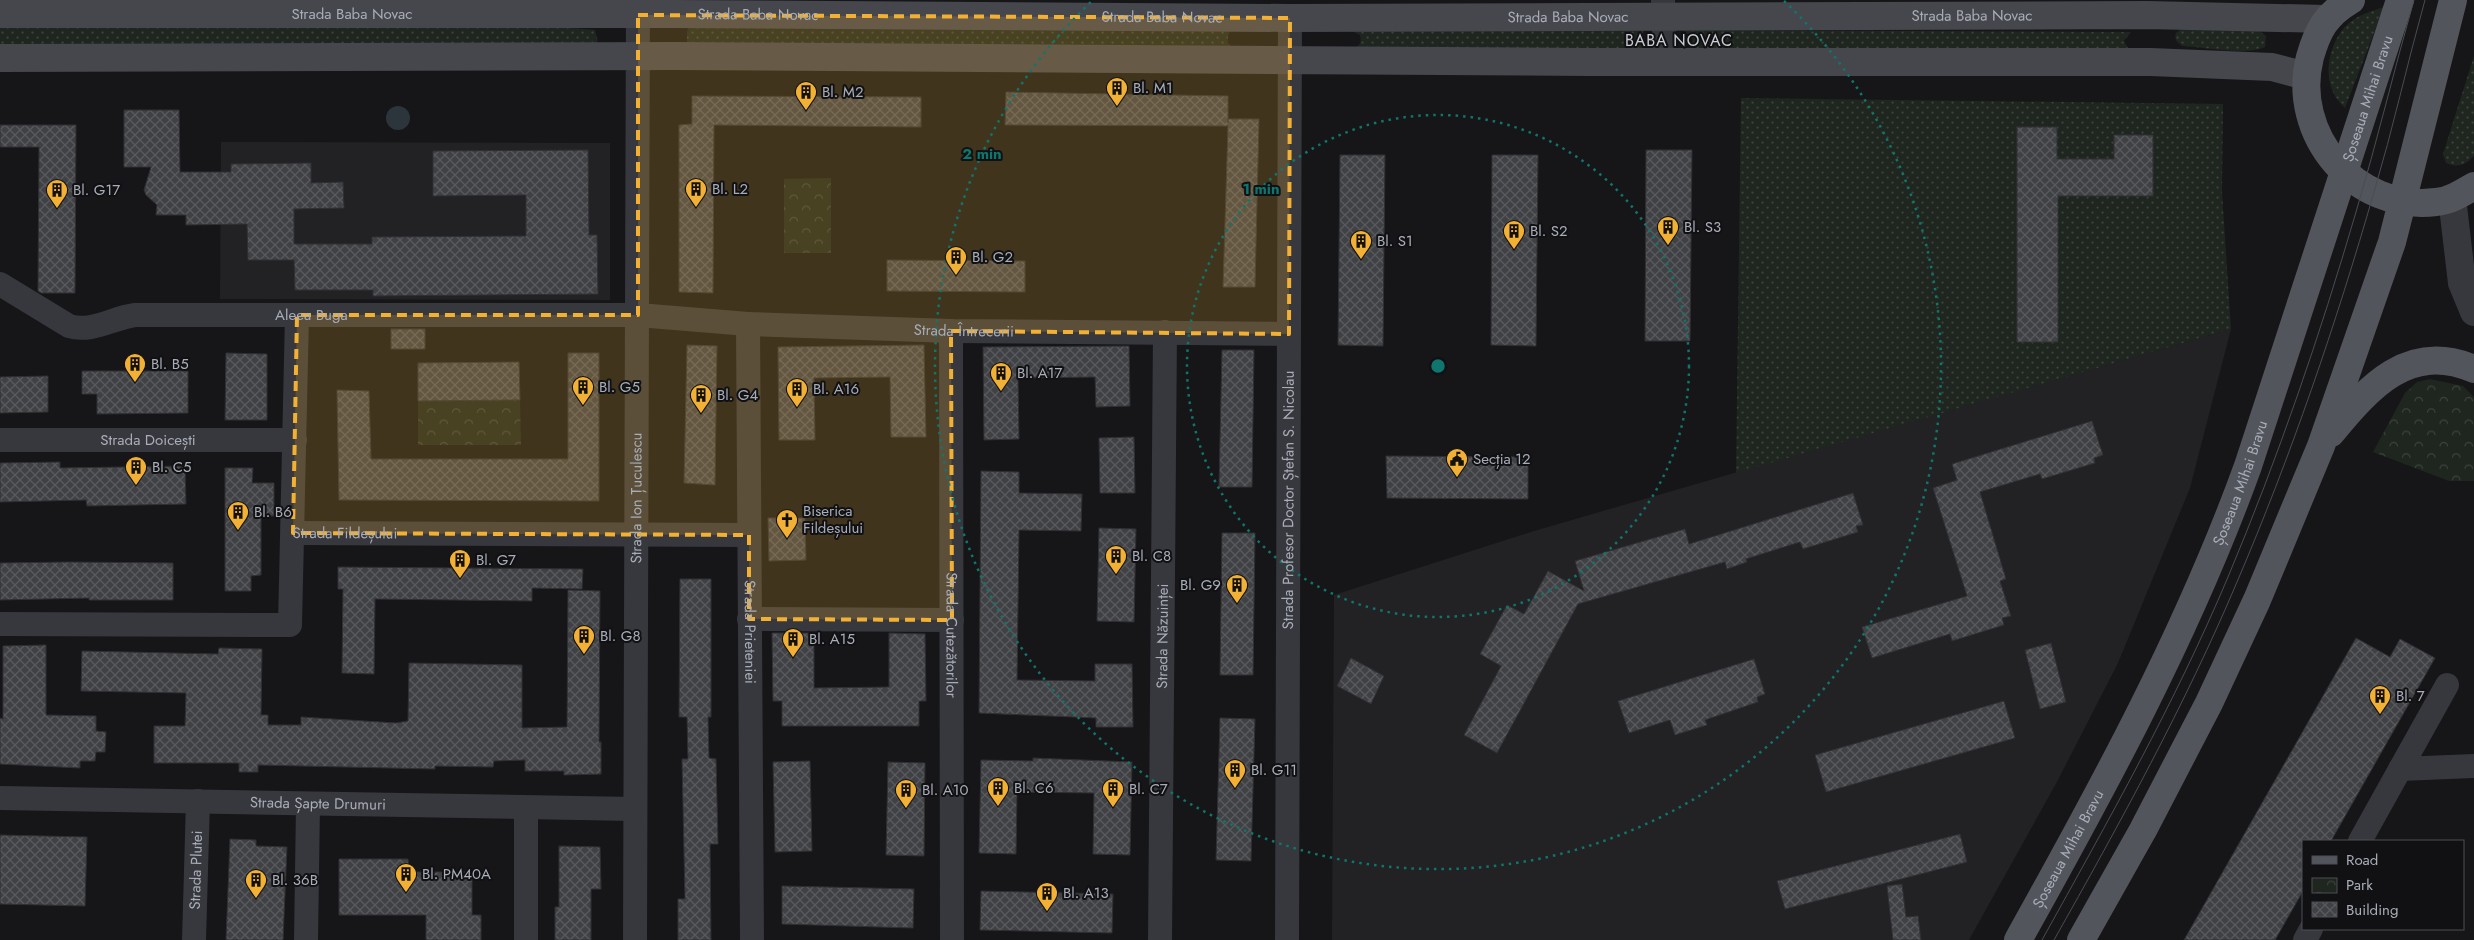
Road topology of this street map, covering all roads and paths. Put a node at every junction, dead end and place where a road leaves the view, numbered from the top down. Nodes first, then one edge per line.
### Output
1 (2400, 0) edge
2 (2453, 0) edge
3 (2338, 6) edge
4 (638, 7) edge
5 (1664, 9) edge
6 (0, 14) edge
7 (1290, 18) junction
8 (638, 56) junction
9 (0, 58) edge
10 (1290, 59) junction
11 (1665, 61) junction
12 (2306, 76) junction
13 (2342, 172) junction
14 (2463, 192) edge
15 (2403, 202) junction
16 (0, 284) edge
17 (2474, 312) edge
18 (297, 315) junction
19 (638, 315) junction
20 (748, 324) junction
21 (951, 330) junction
22 (1165, 332) junction
23 (1289, 334) junction
24 (2474, 368) edge
25 (0, 440) edge
26 (295, 440) junction
27 (2321, 446) junction
28 (293, 533) junction
29 (749, 535) junction
30 (636, 536) junction
31 (749, 620) junction
32 (952, 620) junction
33 (0, 624) edge
34 (2447, 685) dead end
35 (2474, 766) edge
36 (2400, 769) junction
37 (0, 798) edge
38 (198, 801) junction
39 (308, 804) junction
40 (526, 808) junction
41 (636, 809) junction
42 (2361, 840) edge
43 (194, 940) edge
44 (306, 940) edge
45 (526, 940) edge
46 (635, 940) edge
47 (752, 940) edge
48 (952, 940) edge
49 (1160, 940) edge
50 (1287, 940) edge
51 (2018, 940) edge
52 (2080, 940) edge

1 - 13 main road, Șoseaua Mihai Bravu
2 - 15 main road
3 - 5 main road, Strada Baba Novac
3 - 12 main road
4 - 6 main road, Strada Baba Novac
4 - 7 main road, Strada Baba Novac
4 - 8 street, Strada Ion Țuculescu
5 - 7 main road, Strada Baba Novac
5 - 11 street
7 - 10 street, Strada Profesor Doctor Ștefan S. Nicolau
8 - 9 main road
8 - 10 main road
8 - 19 street, Strada Ion Țuculescu
10 - 11 main road
10 - 23 street, Strada Profesor Doctor Ștefan S. Nicolau
11 - 12 main road
12 - 13 main road
13 - 15 main road
13 - 51 main road, Șoseaua Mihai Bravu
14 - 15 main road
14 - 17 street
15 - 27 main road
16 - 18 street, Aleea Buga
18 - 19 street, Aleea Buga
18 - 26 street
19 - 20 street, Strada Întrecerii
19 - 30 street, Strada Ion Țuculescu
20 - 21 street, Strada Întrecerii
20 - 29 street, Strada Prieteniei
21 - 22 street, Strada Întrecerii
21 - 32 street, Strada Cutezătorilor
22 - 23 street, Strada Întrecerii
22 - 49 street, Strada Năzuinței
23 - 50 street, Strada Profesor Doctor Ștefan S. Nicolau
24 - 27 main road
25 - 26 street, Strada Doicești
26 - 28 street
27 - 52 main road
28 - 30 street, Strada Fildeșului
28 - 33 street, Strada Fildeșului
29 - 30 street, Strada Fildeșului
29 - 31 street, Strada Prieteniei
30 - 41 street, Strada Ion Țuculescu
31 - 32 street
31 - 47 street, Strada Prieteniei
32 - 48 street, Strada Cutezătorilor
34 - 36 street
35 - 36 street
36 - 42 street
37 - 38 street, Strada Șapte Drumuri
38 - 39 street, Strada Șapte Drumuri
38 - 43 street, Strada Plutei
39 - 40 street, Strada Șapte Drumuri
39 - 44 street
40 - 41 street, Strada Șapte Drumuri
40 - 45 street
41 - 46 street, Strada Ion Țuculescu

